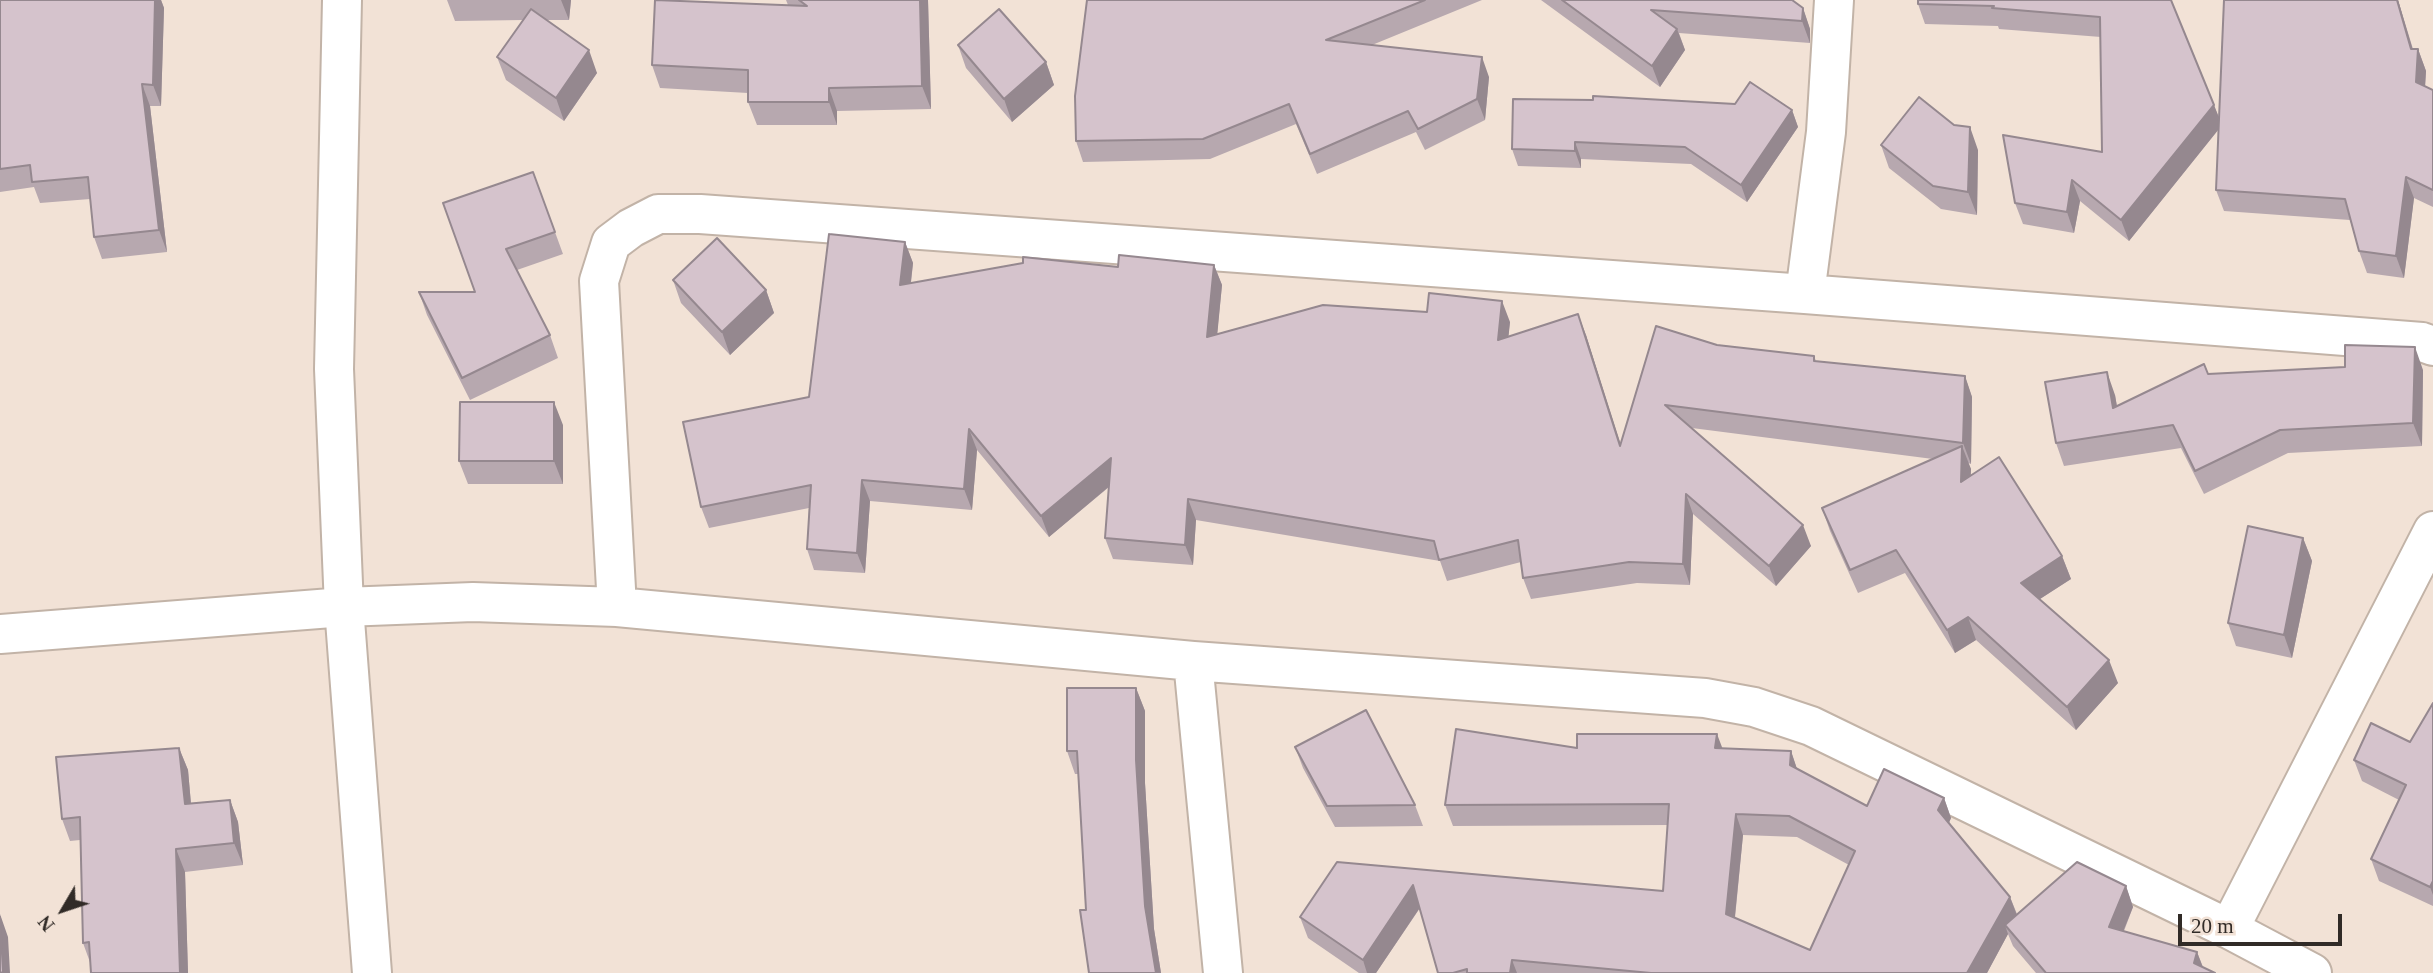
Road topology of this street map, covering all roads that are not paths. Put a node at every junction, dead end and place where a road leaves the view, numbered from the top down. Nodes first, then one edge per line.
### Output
1 (342, 0) edge
2 (1834, 0) edge
3 (1805, 294) junction
4 (2433, 346) edge
5 (2433, 531) edge
6 (344, 607) junction
7 (617, 607) junction
8 (0, 634) edge
9 (1193, 661) junction
10 (2229, 929) junction
11 (372, 973) edge
12 (1223, 973) edge
13 (2312, 973) edge

1 - 6 street
2 - 3 street
3 - 4 street
3 - 7 street
5 - 10 street
6 - 7 street
6 - 8 street
6 - 11 street
7 - 9 street
9 - 10 street
9 - 12 street
10 - 13 street

